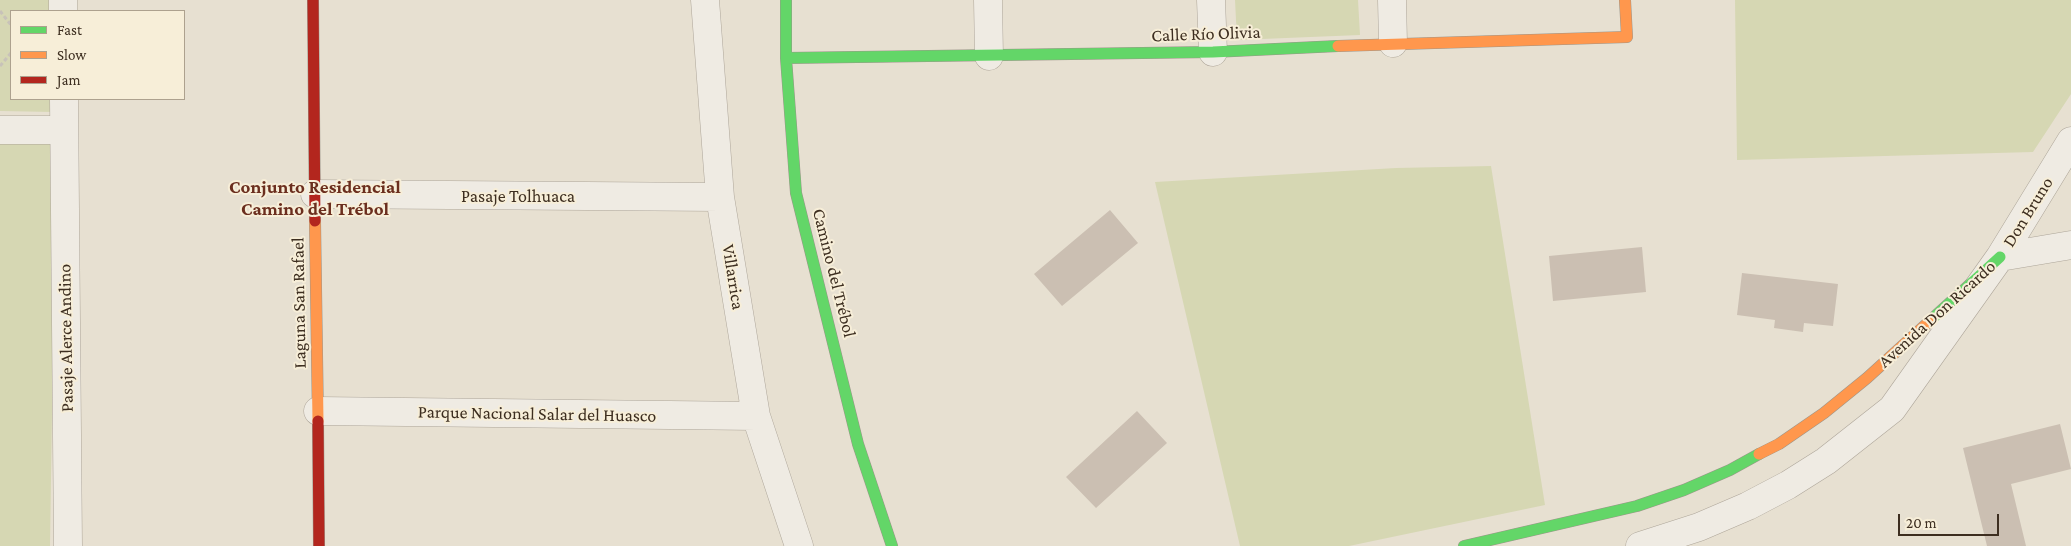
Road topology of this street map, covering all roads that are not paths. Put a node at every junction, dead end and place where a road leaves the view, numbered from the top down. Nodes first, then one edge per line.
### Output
1 (313, 0) edge
2 (705, 0) edge
3 (786, 0) edge
4 (988, 0) edge
5 (1211, 0) edge
6 (1392, 0) edge
7 (1624, 0) edge
8 (1393, 43) junction
9 (1213, 52) junction
10 (989, 56) junction
11 (786, 58) junction
12 (64, 100) edge
13 (0, 130) edge
14 (64, 130) junction
15 (2071, 141) edge
16 (315, 194) junction
17 (720, 197) junction
18 (2071, 245) edge
19 (2000, 257) junction
20 (318, 411) junction
21 (756, 416) junction
22 (1530, 539) edge
23 (68, 546) edge
24 (319, 546) edge
25 (799, 546) edge
26 (892, 546) edge
27 (1464, 546) edge
28 (1640, 546) edge

1 - 16 street, Laguna San Rafael
2 - 17 street, Villarrica
3 - 11 street, Camino del Trébol
4 - 10 street
5 - 9 street
6 - 8 street
7 - 8 street, Calle Río Olivia
8 - 9 street, Calle Río Olivia
9 - 10 street, Calle Río Olivia
10 - 11 street, Calle Río Olivia
11 - 26 street, Camino del Trébol
12 - 14 street, Pasaje Alerce Andino
13 - 14 street
14 - 23 street, Pasaje Alerce Andino
15 - 19 street, Don Bruno
16 - 17 street, Pasaje Tolhuaca
16 - 20 street, Laguna San Rafael
17 - 21 street, Villarrica
18 - 19 street
19 - 22 street, Avenida Don Ricardo
19 - 28 street, Avenida Don Ricardo
20 - 21 street, Parque Nacional Salar del Huasco
20 - 24 street, Laguna San Rafael
21 - 25 street, Villarrica
22 - 27 street, Avenida Don Ricardo

